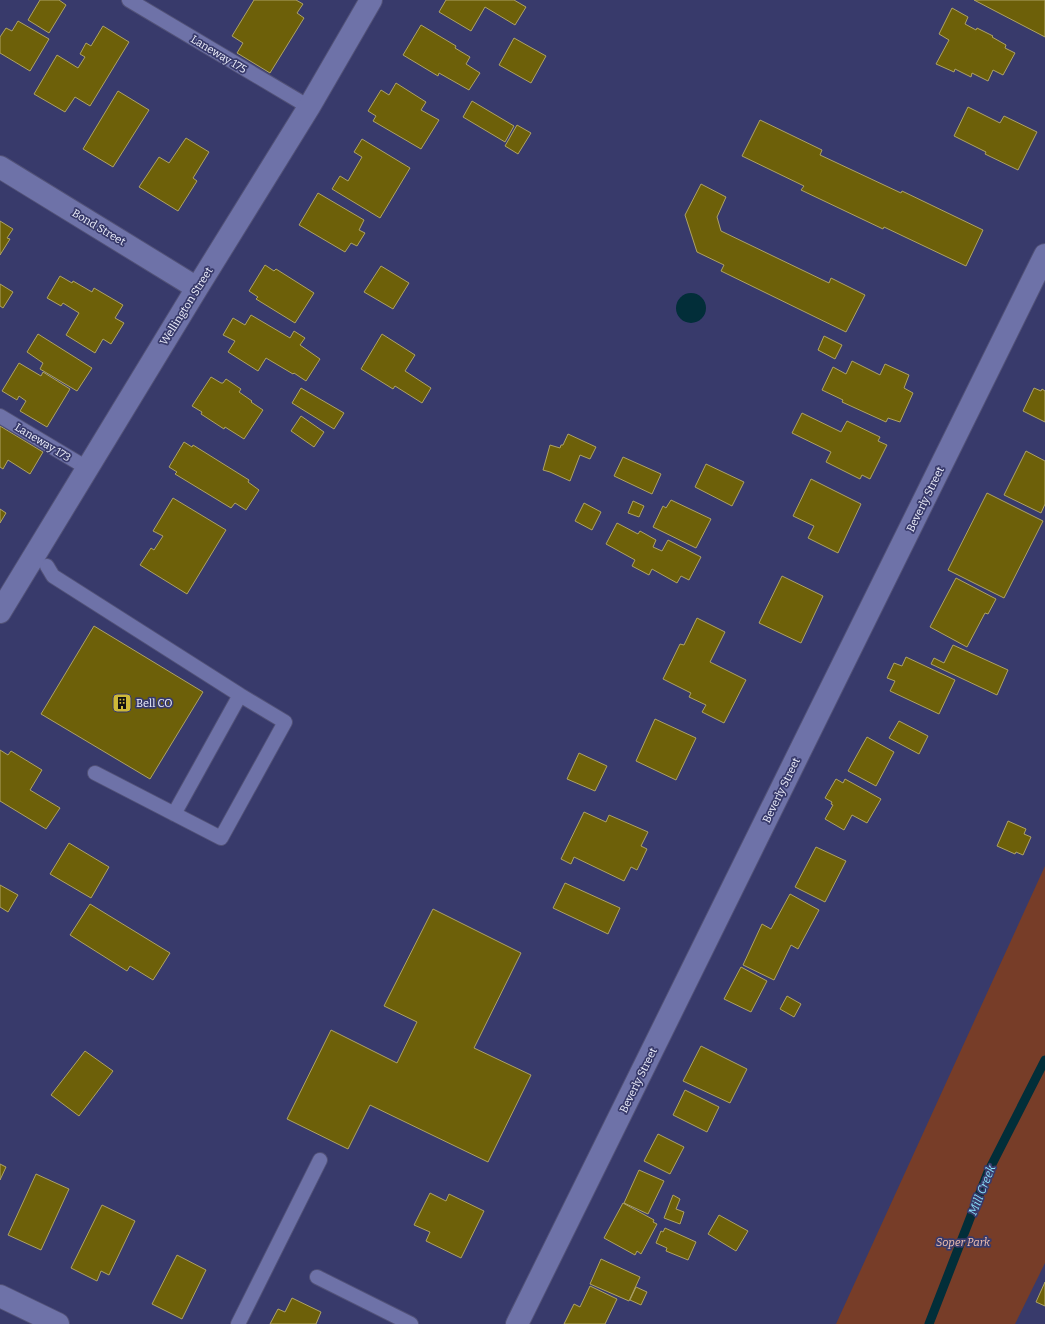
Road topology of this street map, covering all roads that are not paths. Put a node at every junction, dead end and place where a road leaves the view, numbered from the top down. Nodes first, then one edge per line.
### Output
1 (130, 0) edge
2 (372, 0) edge
3 (310, 107) junction
4 (0, 167) edge
5 (1045, 255) edge
6 (197, 288) junction
7 (0, 416) edge
8 (87, 468) junction
9 (47, 566) dead end
10 (0, 612) edge
11 (240, 695) junction
12 (95, 773) dead end
13 (174, 814) junction
14 (320, 1160) dead end
15 (317, 1278) dead end
16 (0, 1296) edge
17 (58, 1324) edge
18 (238, 1324) edge
19 (411, 1324) edge
20 (517, 1324) edge

1 - 3 lane, Laneway 175
2 - 3 street, Wellington Street
3 - 6 street, Wellington Street
4 - 6 street, Bond Street
5 - 20 street, Beverly Street
6 - 8 street, Wellington Street
7 - 8 lane, Laneway 173
8 - 10 street, Wellington Street
9 - 11 lane
11 - 13 lane
11 - 13 lane
12 - 13 lane
14 - 18 lane
15 - 19 lane
16 - 17 street

